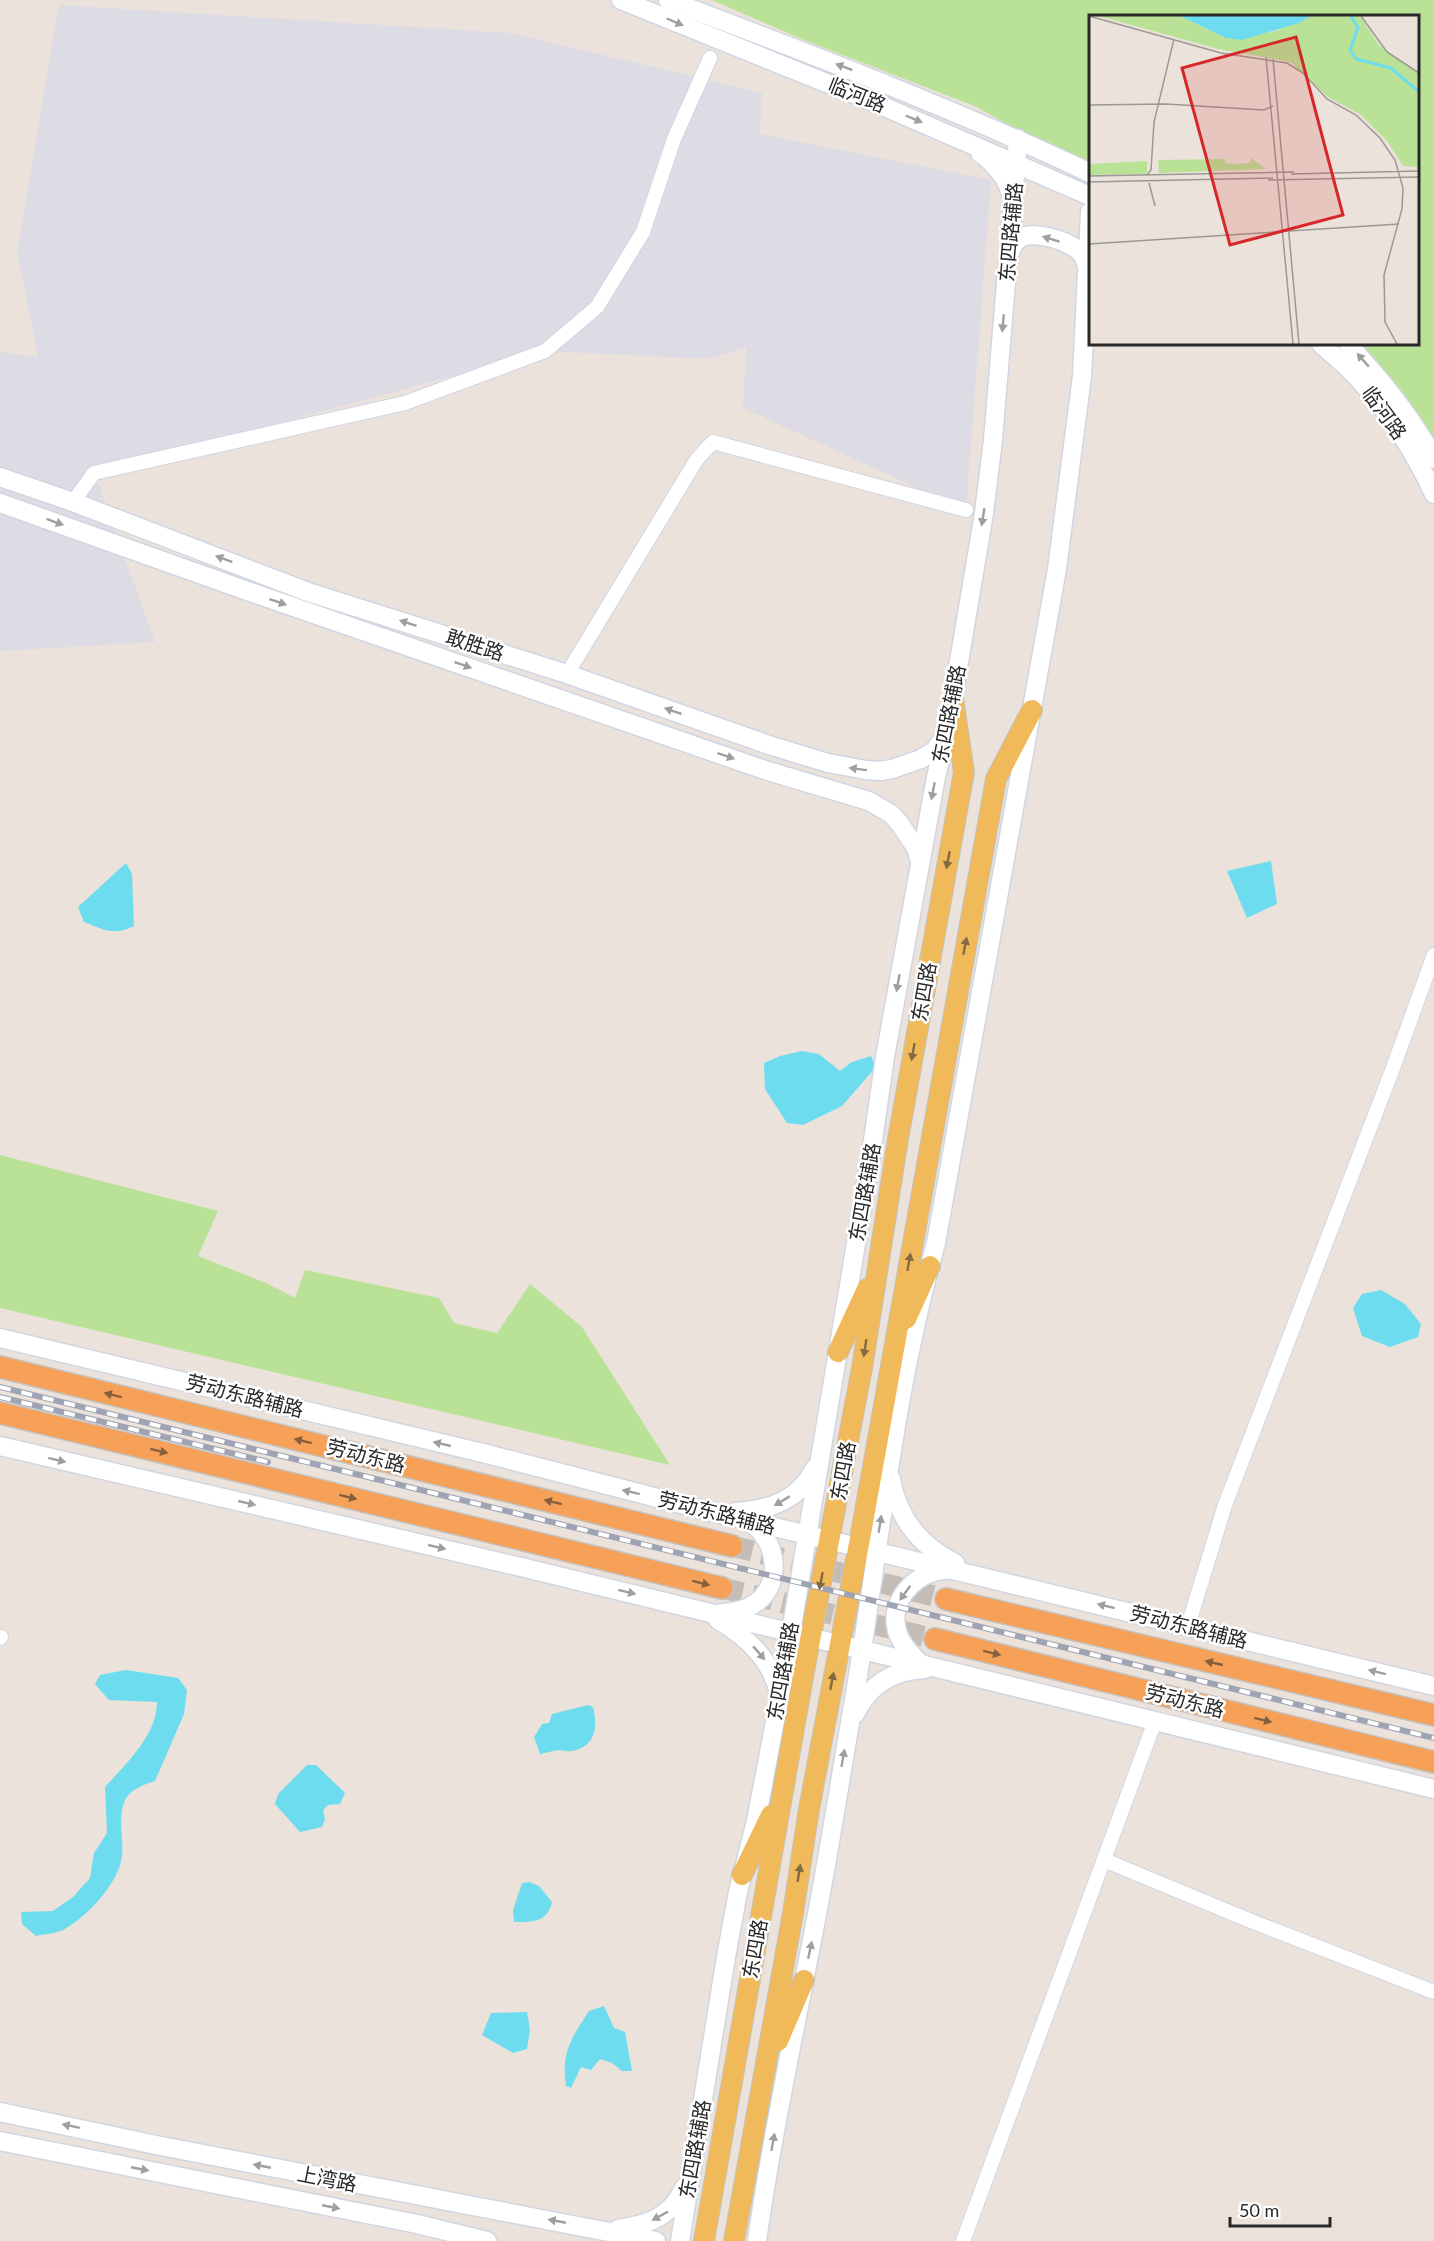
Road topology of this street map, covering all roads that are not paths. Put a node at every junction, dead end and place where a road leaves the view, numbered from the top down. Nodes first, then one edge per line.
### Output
1 (621, 0) edge
2 (668, 0) edge
3 (710, 58) dead end
4 (956, 137) junction
5 (1018, 139) junction
6 (1017, 163) junction
7 (1089, 173) edge
8 (1089, 196) edge
9 (1013, 204) junction
10 (1089, 242) edge
11 (1009, 256) junction
12 (1088, 271) junction
13 (1089, 305) edge
14 (1085, 322) junction
15 (1322, 345) edge
16 (1349, 345) edge
17 (1434, 459) edge
18 (0, 477) edge
19 (1434, 494) edge
20 (73, 502) junction
21 (0, 503) edge
22 (966, 510) dead end
23 (567, 674) junction
24 (953, 699) junction
25 (1032, 710) junction
26 (946, 734) junction
27 (920, 862) junction
28 (1434, 955) edge
29 (930, 1266) junction
30 (877, 1268) junction
31 (0, 1338) edge
32 (894, 1346) junction
33 (838, 1352) junction
34 (0, 1367) edge
35 (884, 1406) junction
36 (0, 1413) edge
37 (0, 1446) edge
38 (819, 1458) junction
39 (889, 1469) junction
40 (842, 1474) junction
41 (871, 1480) junction
42 (712, 1512) junction
43 (743, 1519) junction
44 (806, 1534) junction
45 (830, 1540) junction
46 (732, 1546) tunnel mouth
47 (867, 1549) junction
48 (955, 1570) junction
49 (987, 1577) junction
50 (722, 1588) tunnel mouth
51 (946, 1599) tunnel mouth
52 (694, 1609) junction
53 (714, 1614) junction
54 (1188, 1626) junction
55 (790, 1632) junction
56 (810, 1637) junction
57 (935, 1639) tunnel mouth
58 (839, 1644) junction
59 (861, 1650) junction
60 (921, 1664) junction
61 (944, 1670) junction
62 (1434, 1686) edge
63 (780, 1695) junction
64 (1434, 1715) edge
65 (1155, 1721) junction
66 (848, 1733) junction
67 (789, 1755) junction
68 (1434, 1762) edge
69 (1434, 1789) edge
70 (782, 1791) junction
71 (1104, 1860) junction
72 (742, 1875) junction
73 (804, 1980) junction
74 (1434, 1992) edge
75 (764, 2077) junction
76 (0, 2112) edge
77 (0, 2141) edge
78 (752, 2143) junction
79 (692, 2169) junction
80 (762, 2207) junction
81 (600, 2230) junction
82 (487, 2241) edge
83 (656, 2241) edge
84 (680, 2241) edge
85 (704, 2241) edge
86 (734, 2241) edge
87 (757, 2241) edge
88 (773, 2241) edge
89 (963, 2241) edge

1 -> 4 main road, 临河路
5 -> 2 main road, 临河路
3 - 20 street
4 - 6 main road, 临河路
4 - 9 main road
5 - 6 main road, 东四路辅路
5 - 7 main road, 临河路
6 - 8 main road, 临河路
6 - 9 main road, 东四路辅路
9 - 11 main road, 东四路辅路
10 - 12 main road
12 -> 11 main road
11 -> 24 main road, 东四路辅路
12 - 14 main road
13 - 14 main road
14 - 25 main road
15 - 19 main road, 临河路
17 -> 16 main road, 临河路
18 - 20 main road, 敢胜路
23 -> 20 main road, 敢胜路
21 -> 27 main road, 敢胜路
22 - 23 street
26 -> 23 main road, 敢胜路
24 - 26 main road, 东四路辅路
24 -> 30 main road, 东四路
25 - 29 main road
32 -> 25 main road, 东四路
26 -> 27 main road, 东四路辅路
27 -> 33 main road, 东四路辅路
28 - 54 street
29 - 32 main road
29 - 39 main road
30 - 33 main road
30 -> 40 main road, 东四路
42 -> 31 main road, 劳动东路辅路
32 - 35 main road, 东四路
33 - 38 main road, 东四路辅路
46 -> 34 highway, 劳动东路
35 - 39 main road
35 - 41 main road, 东四路
36 -> 50 highway
37 -> 52 main road
38 -> 42 main road
38 - 44 main road, 东四路辅路
47 -> 39 main road
39 - 49 main road
40 - 41 main road
40 - 45 main road, 东四路
41 - 47 main road, 东四路
42 - 43 main road, 劳动东路辅路
43 - 44 main road, 劳动东路辅路
43 - 53 main road
44 - 45 main road, 劳动东路辅路
44 - 55 main road, 东四路辅路
45 - 47 main road, 劳动东路辅路
45 -> 56 main road, 东四路
47 - 48 main road, 劳动东路辅路
47 - 58 main road, 东四路
47 - 59 main road
48 - 49 main road, 劳动东路辅路
48 -> 60 main road
54 -> 49 main road, 劳动东路辅路
64 -> 51 highway
52 - 53 main road
52 -> 63 main road
53 - 55 main road
62 -> 54 main road, 劳动东路辅路
55 - 56 main road
55 - 63 main road, 东四路辅路
56 - 58 main road
56 - 67 main road, 东四路
57 -> 68 highway, 劳动东路
58 - 59 main road
75 -> 58 main road, 东四路
59 - 60 main road
59 - 66 main road
60 - 61 main road
61 - 65 main road
61 - 66 main road
63 - 67 main road
63 - 72 main road, 东四路辅路
65 - 69 main road
65 - 71 street
73 -> 66 main road
67 - 70 main road, 东四路
70 - 72 main road
70 - 85 main road, 东四路
71 - 74 street
71 - 89 street
72 - 79 main road, 东四路辅路
73 - 75 main road
80 -> 73 main road
75 - 78 main road, 东四路
81 -> 76 main road, 上湾路
77 -> 82 main road, 上湾路
78 - 80 main road
78 - 86 main road, 东四路
79 -> 81 main road
79 - 84 main road, 东四路辅路
80 - 87 main road
80 - 88 main road
81 - 83 main road, 上湾路

